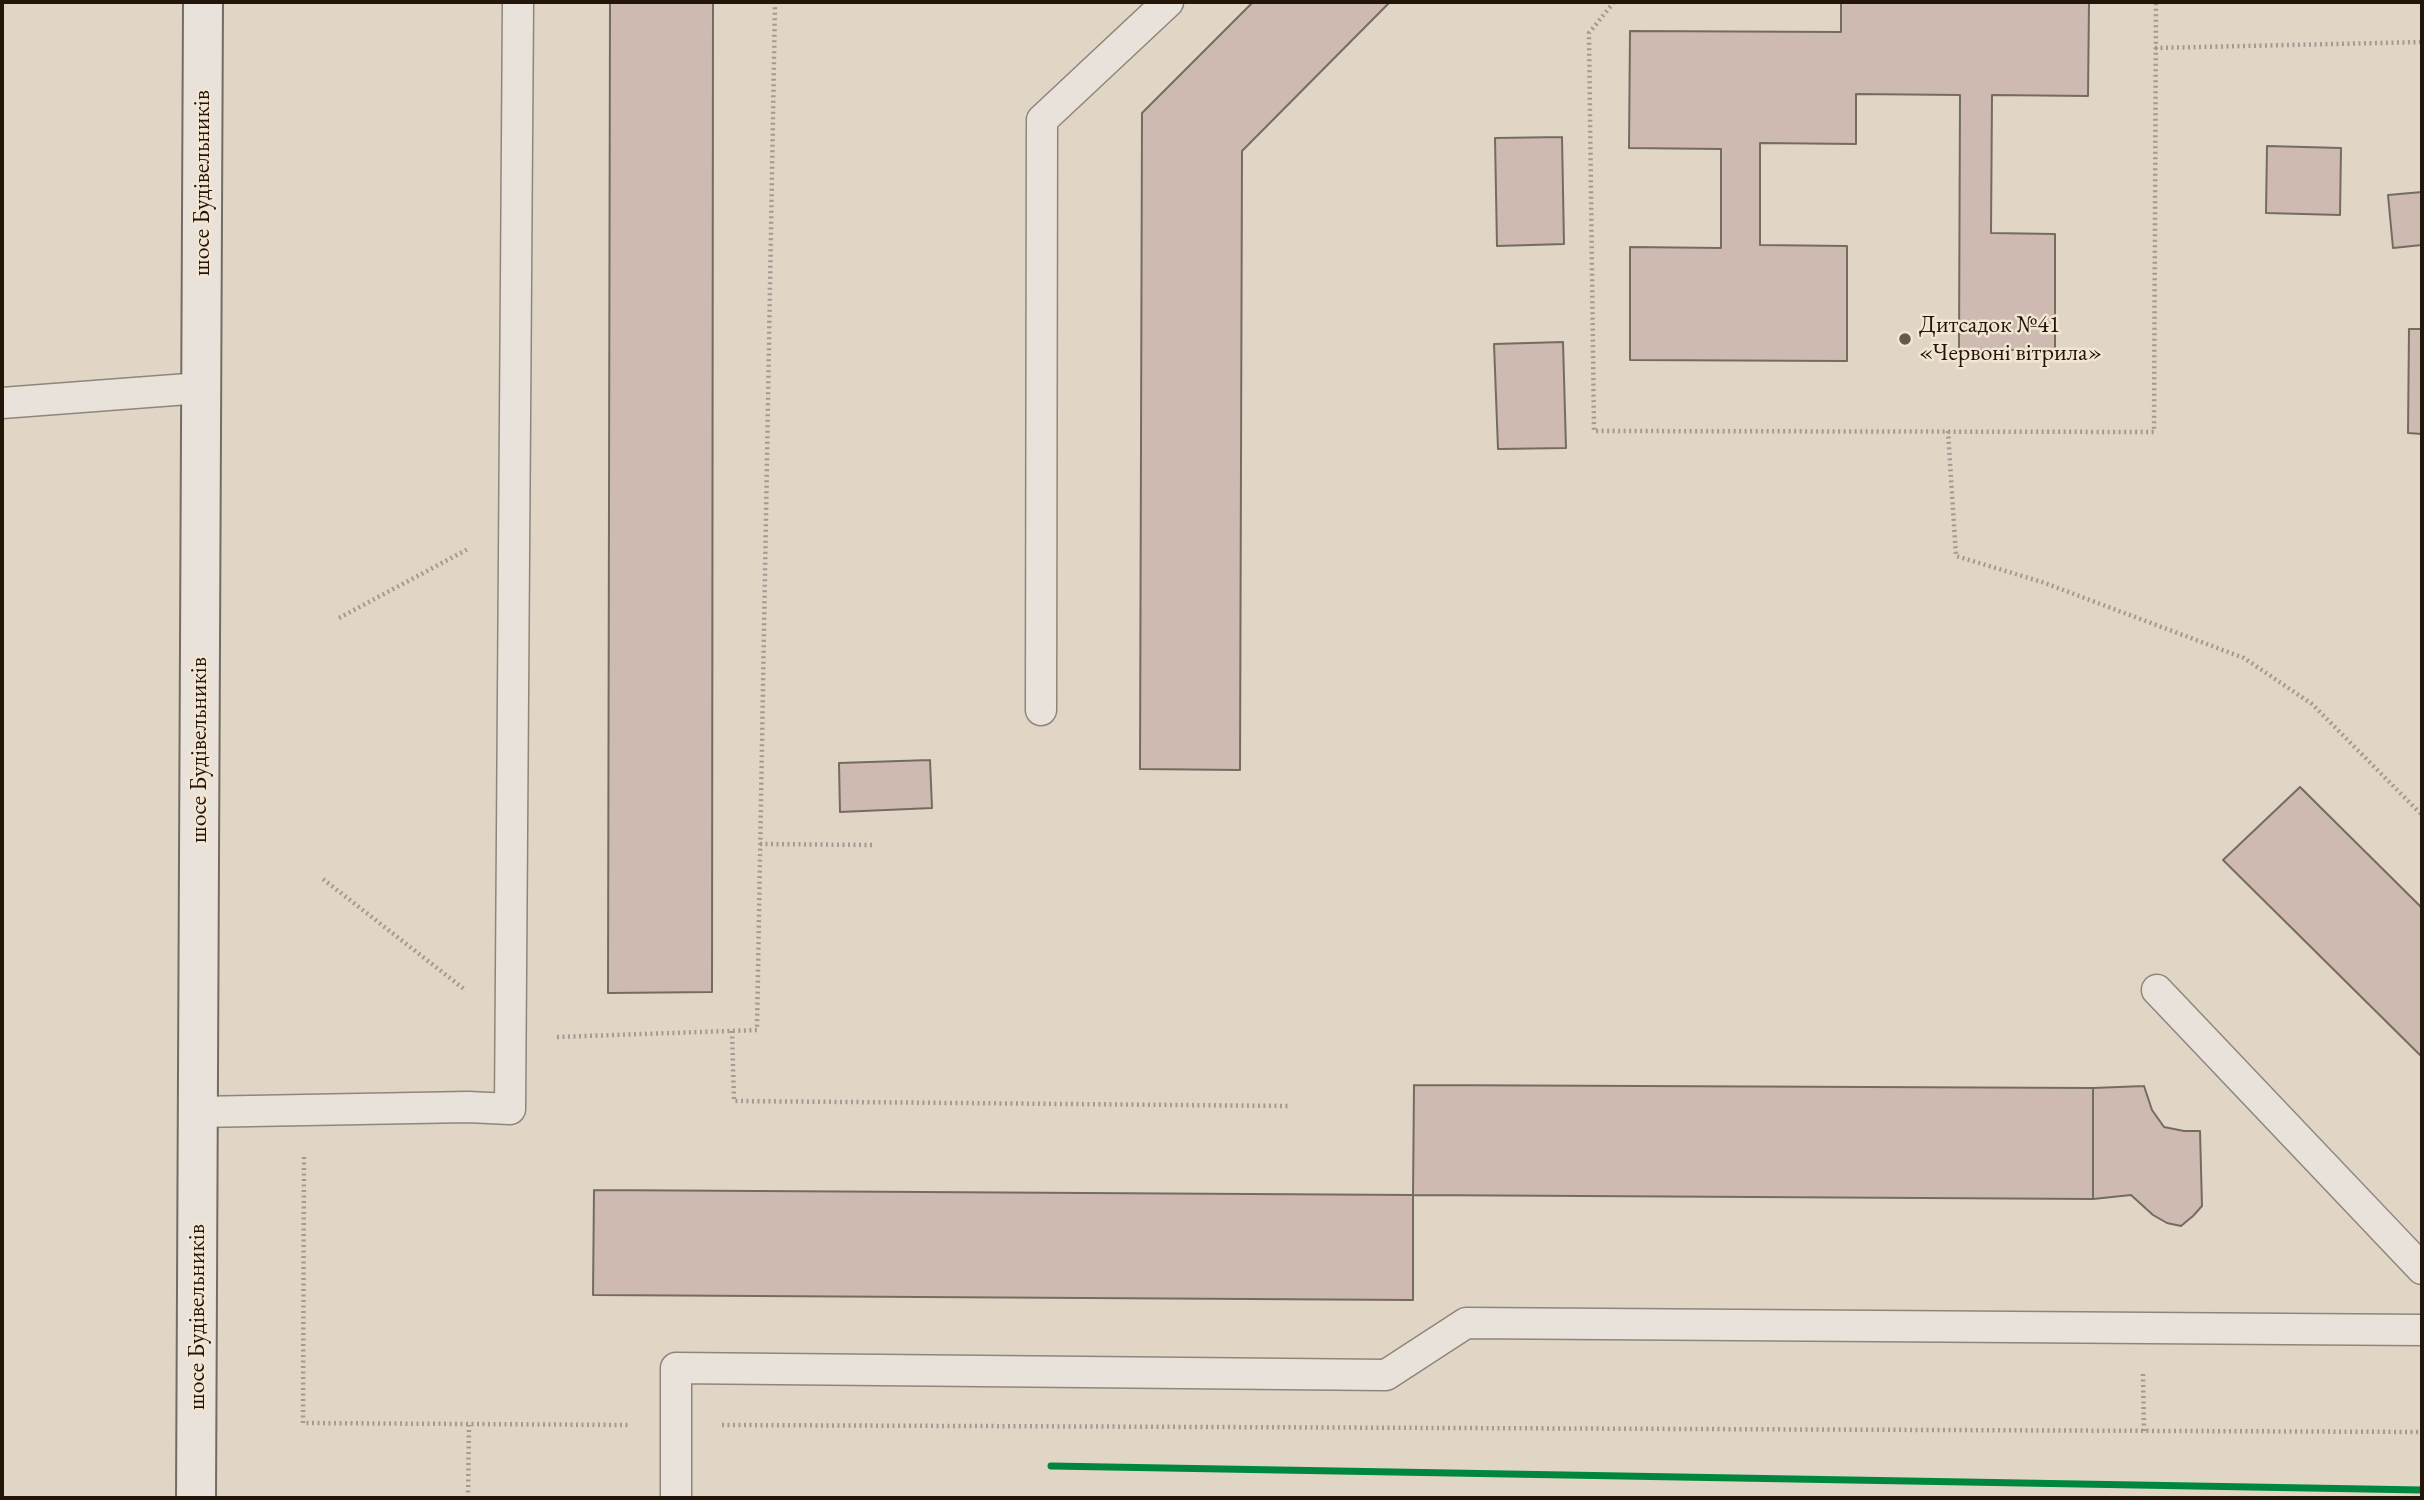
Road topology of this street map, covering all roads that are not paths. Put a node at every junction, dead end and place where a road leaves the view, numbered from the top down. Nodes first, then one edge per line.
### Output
1 (203, 2) edge
2 (518, 2) edge
3 (1168, 2) edge
4 (201, 388) junction
5 (2, 403) edge
6 (1041, 710) dead end
7 (2157, 990) dead end
8 (197, 1112) junction
9 (2422, 1269) edge
10 (2422, 1330) edge
11 (196, 1498) edge
12 (677, 1498) edge

1 - 4 main road, шосе Будівельників
2 - 8 lane
3 - 6 lane
4 - 5 lane
4 - 8 main road, шосе Будівельників
7 - 9 lane
8 - 11 main road, шосе Будівельників
10 - 12 lane

